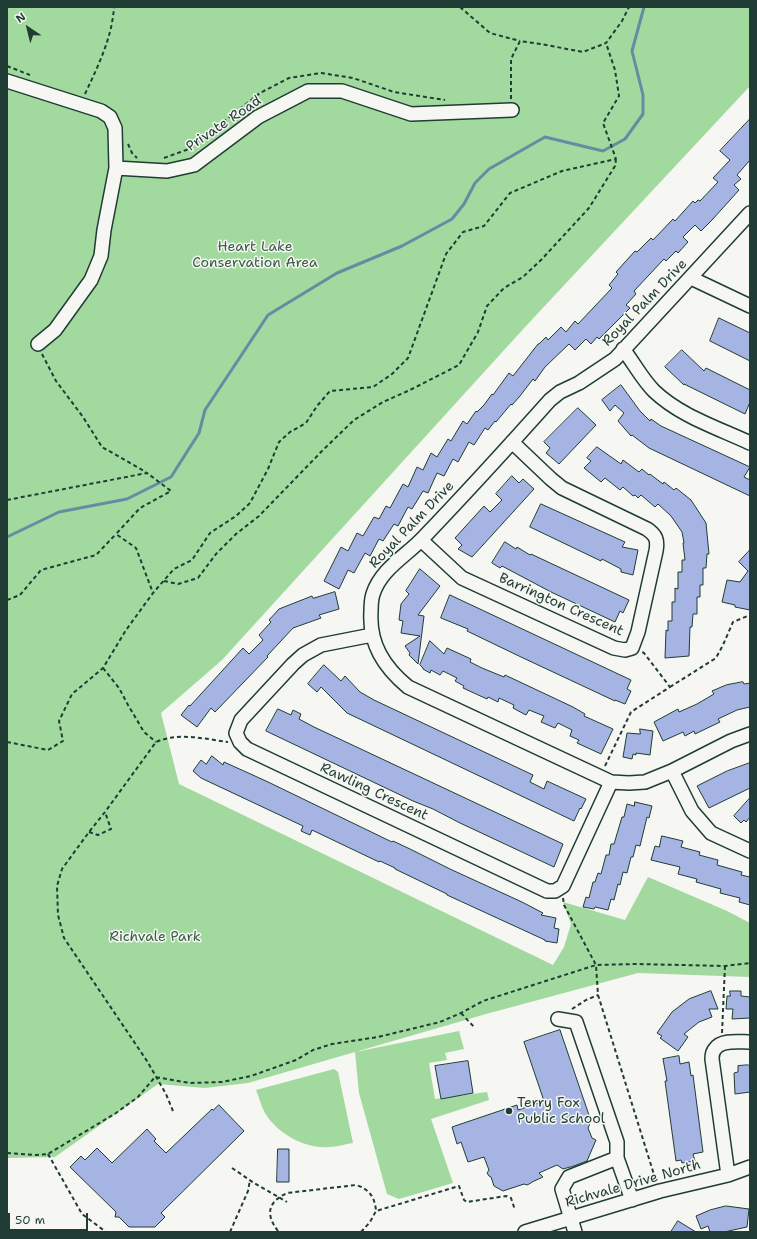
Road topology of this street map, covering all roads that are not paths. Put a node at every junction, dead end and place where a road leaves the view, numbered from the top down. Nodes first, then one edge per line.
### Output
1 (7, 81) edge
2 (512, 110) dead end
3 (116, 168) junction
4 (750, 213) edge
5 (691, 278) junction
6 (750, 306) edge
7 (38, 344) road end
8 (623, 349) junction
9 (512, 442) junction
10 (750, 443) edge
11 (421, 540) junction
12 (372, 635) junction
13 (750, 734) edge
14 (672, 771) junction
15 (610, 782) junction
16 (750, 851) edge
17 (558, 1019) road end
18 (750, 1042) edge
19 (617, 1158) junction
20 (750, 1167) edge
21 (728, 1175) junction
22 (632, 1200) junction
23 (571, 1219) junction
24 (525, 1232) edge
25 (575, 1232) edge

1 - 3 street
2 - 3 street, Private Road
3 - 7 street
4 - 5 street, Royal Palm Drive
5 - 6 street
5 - 8 street, Royal Palm Drive
8 - 9 street, Royal Palm Drive
8 - 10 street
9 - 11 street, Royal Palm Drive
9 - 11 street, Barrington Crescent
11 - 12 street, Royal Palm Drive
12 - 15 street, Royal Palm Drive
12 - 15 street, Rawling Crescent
13 - 14 street, Royal Palm Drive
14 - 15 street, Royal Palm Drive
14 - 16 street
17 - 19 street
18 - 21 street
19 - 22 street
19 - 23 street
20 - 21 street, Richvale Drive North
21 - 22 street, Richvale Drive North
22 - 23 street, Richvale Drive North
23 - 24 street, Richvale Drive North
23 - 25 street

